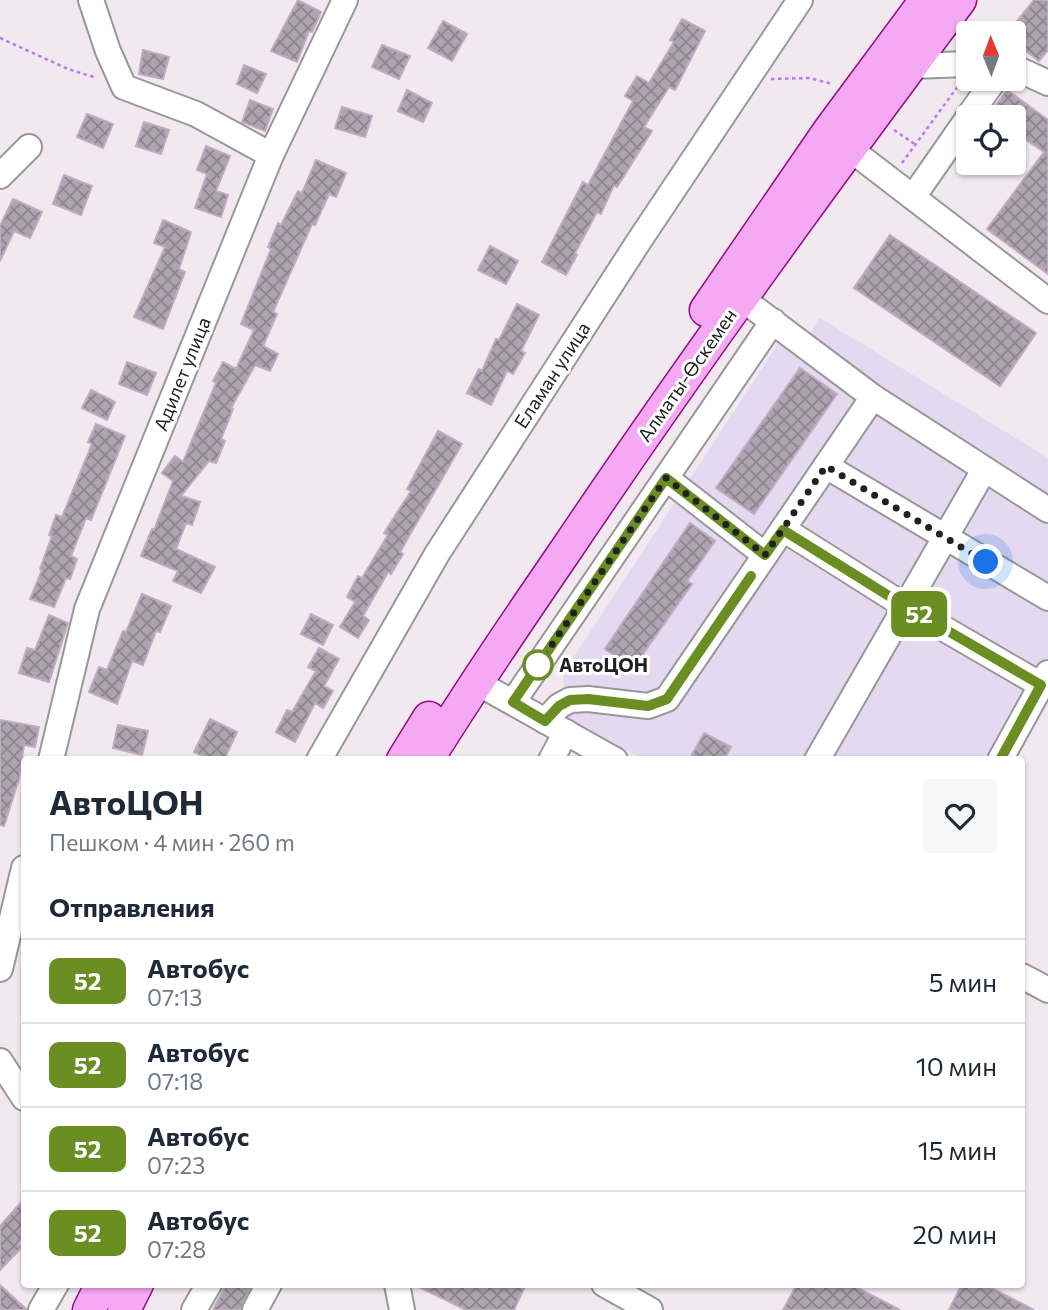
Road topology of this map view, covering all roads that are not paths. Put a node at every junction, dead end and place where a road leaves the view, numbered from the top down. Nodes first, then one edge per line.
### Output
1 (91, 0) edge
2 (345, 0) edge
3 (800, 0) edge
4 (926, 0) edge
5 (960, 0) edge
6 (911, 66) junction
7 (956, 72) edge
8 (1026, 73) edge
9 (1048, 83) edge
10 (864, 107) junction
11 (956, 135) edge
12 (29, 147) dead end
13 (850, 149) junction
14 (271, 155) junction
15 (0, 176) edge
16 (913, 197) junction
17 (741, 298) junction
18 (1048, 302) edge
19 (773, 321) junction
20 (873, 397) junction
21 (826, 466) junction
22 (984, 470) junction
23 (666, 478) junction
24 (1048, 510) edge
25 (783, 530) junction
26 (944, 537) junction
27 (765, 555) junction
28 (1048, 598) edge
29 (905, 606) junction
30 (1045, 679) edge
31 (476, 682) junction
32 (513, 702) junction
33 (555, 727) junction
34 (52, 756) edge
35 (321, 756) edge
36 (405, 756) edge
37 (430, 756) edge
38 (551, 756) edge
39 (608, 756) edge
40 (819, 756) edge
41 (1002, 756) edge
42 (21, 881) edge
43 (0, 969) edge
44 (1025, 978) edge
45 (1048, 990) edge
46 (0, 1060) edge
47 (21, 1093) edge
48 (54, 1288) edge
49 (100, 1288) edge
50 (135, 1288) edge
51 (207, 1288) edge
52 (267, 1288) edge
53 (398, 1288) edge
54 (611, 1288) edge
55 (41, 1310) edge
56 (89, 1310) edge
57 (124, 1310) edge
58 (194, 1310) edge
59 (255, 1310) edge
60 (402, 1310) edge
61 (650, 1310) edge

1 - 14 street
2 - 14 street, Адилет улица
3 - 35 street, Еламан улица
4 - 10 main road, Алматы-Өскемен
5 - 6 main road, Алматы-Өскемен
6 - 7 street
6 - 10 main road, Алматы-Өскемен
8 - 9 street
10 - 13 main road, Алматы-Өскемен
10 - 36 main road, Алматы-Өскемен
11 - 16 street
12 - 15 street
13 - 16 street
13 - 17 main road, Алматы-Өскемен
14 - 34 street, Адилет улица
16 - 18 street
17 - 19 street
17 - 31 main road, Алматы-Өскемен
19 - 20 street
19 - 23 street
20 - 21 street
20 - 22 street
21 - 25 street
21 - 26 street
22 - 24 street
22 - 26 street
23 - 27 street
23 - 32 street
25 - 27 street
25 - 29 street
26 - 28 street
26 - 29 street
27 - 33 street
29 - 30 street
29 - 40 street
30 - 41 street
31 - 32 street
31 - 37 main road, Алматы-Өскемен
32 - 33 street
33 - 38 street
33 - 39 street
42 - 43 street
44 - 45 street
46 - 47 street
48 - 55 street
49 - 56 main road
50 - 57 main road
51 - 58 street
52 - 59 street
53 - 60 street
54 - 61 street

